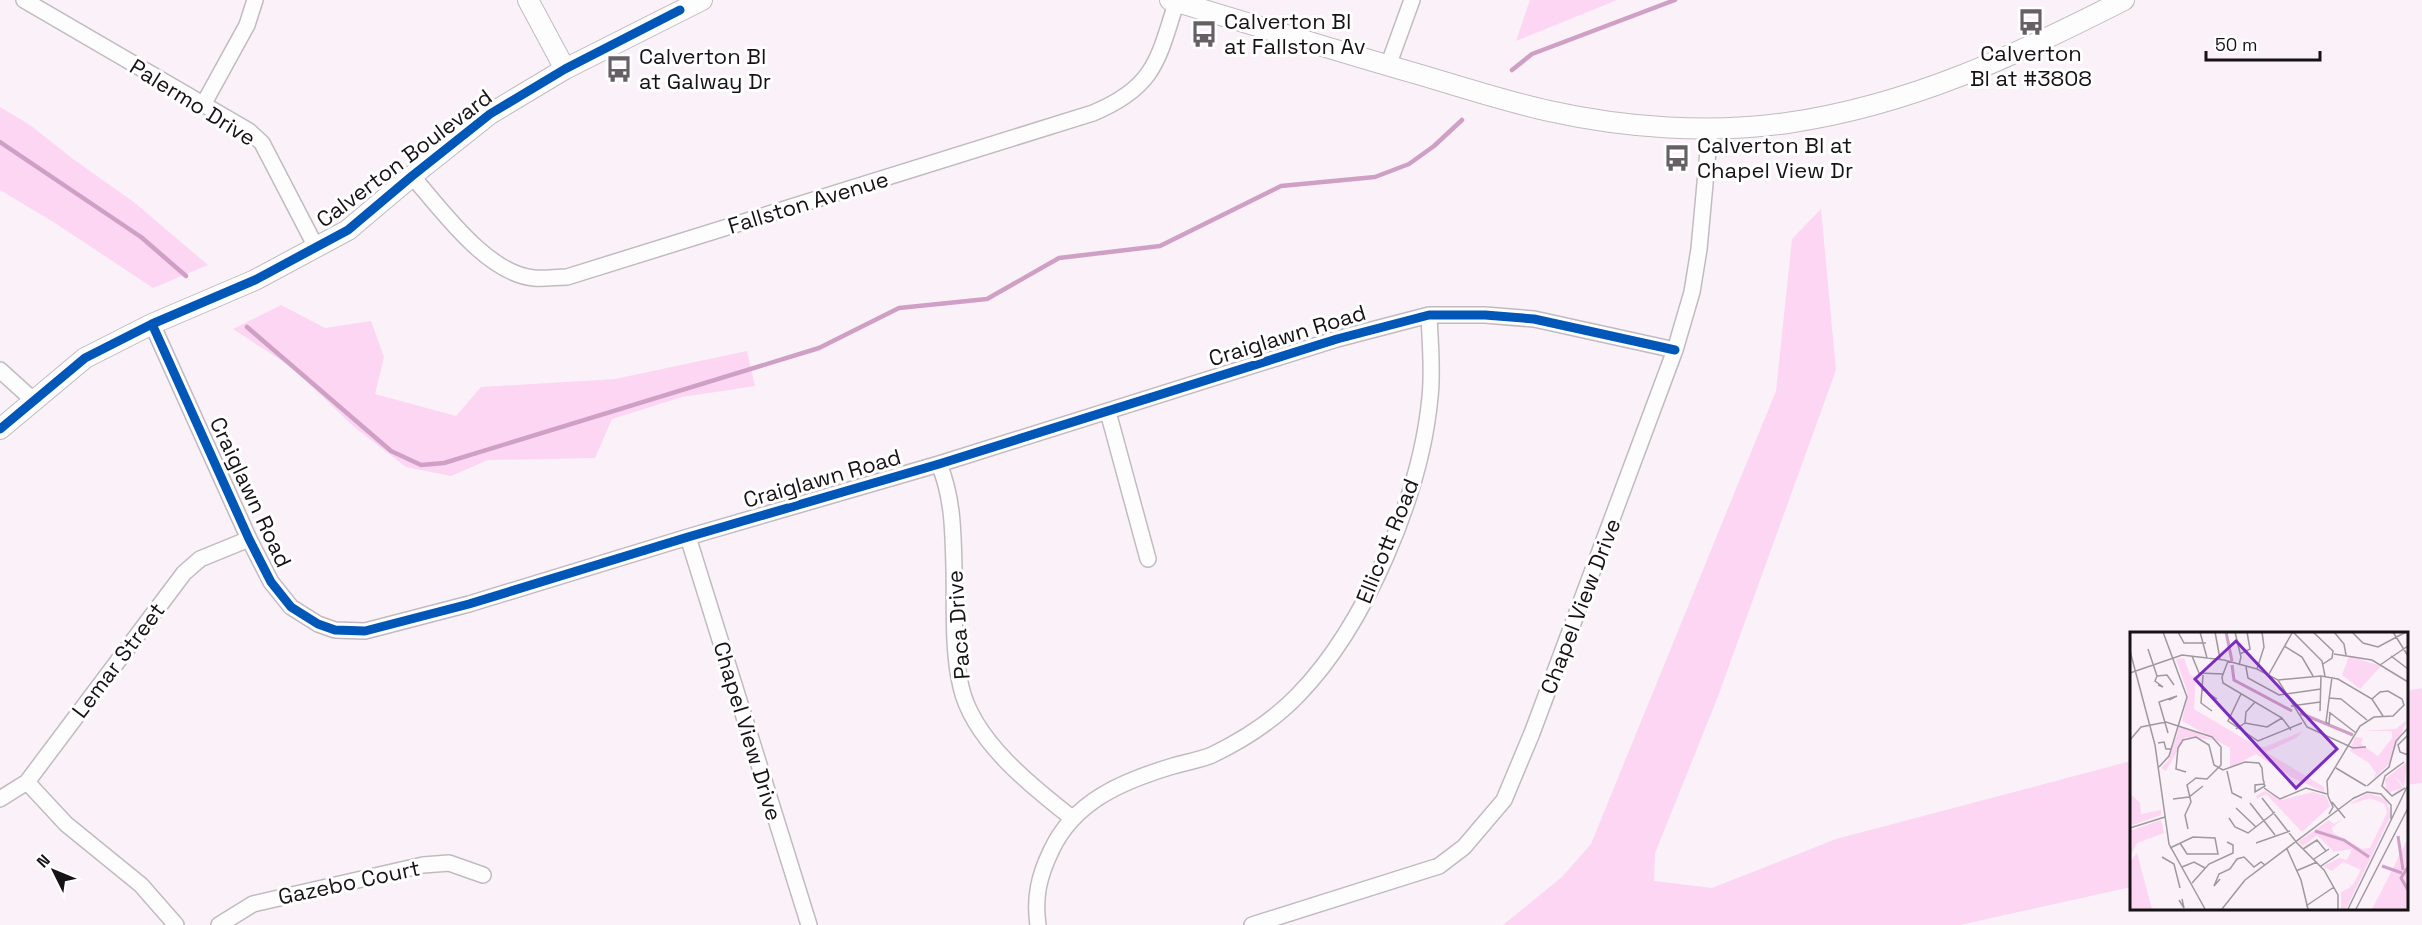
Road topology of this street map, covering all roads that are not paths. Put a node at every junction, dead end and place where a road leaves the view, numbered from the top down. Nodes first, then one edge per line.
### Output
1 (24, 0) edge
2 (255, 0) edge
3 (528, 0) edge
4 (702, 0) edge
5 (1412, 0) edge
6 (2124, 0) edge
7 (1175, 1) edge
8 (1388, 66) junction
9 (565, 69) junction
10 (203, 105) junction
11 (1710, 129) junction
12 (412, 176) junction
13 (316, 247) junction
14 (1429, 315) junction
15 (152, 324) junction
16 (1676, 350) junction
17 (0, 370) edge
18 (33, 400) junction
19 (1108, 412) junction
20 (0, 429) edge
21 (939, 464) junction
22 (688, 537) junction
23 (249, 539) junction
24 (1148, 559) dead end
25 (27, 782) junction
26 (0, 799) edge
27 (1072, 818) junction
28 (483, 875) dead end
29 (176, 925) edge
30 (219, 925) edge
31 (809, 925) edge
32 (1038, 925) edge
33 (1252, 925) edge

1 - 10 street, Palermo Drive
2 - 10 street
3 - 9 street
4 - 9 street, Calverton Boulevard
5 - 8 street
6 - 11 street
7 - 8 street
7 - 12 street, Fallston Avenue
8 - 11 street
9 - 12 street, Calverton Boulevard
10 - 13 street, Palermo Drive
11 - 16 street, Chapel View Drive
12 - 13 street, Calverton Boulevard
13 - 15 street, Calverton Boulevard
14 - 16 street, Craiglawn Road
14 - 19 street, Craiglawn Road
14 - 27 street, Ellicott Road
15 - 18 street, Calverton Boulevard
15 - 23 street, Craiglawn Road
16 - 33 street, Chapel View Drive
17 - 18 street
18 - 20 street, Calverton Boulevard
19 - 21 street, Craiglawn Road
19 - 24 street
21 - 22 street, Craiglawn Road
21 - 27 street, Paca Drive
22 - 23 street, Craiglawn Road
22 - 31 street, Chapel View Drive
23 - 25 street, Lemar Street
25 - 26 street, Lemar Street
25 - 29 street
27 - 32 street, Ellicott Road
28 - 30 street, Gazebo Court

